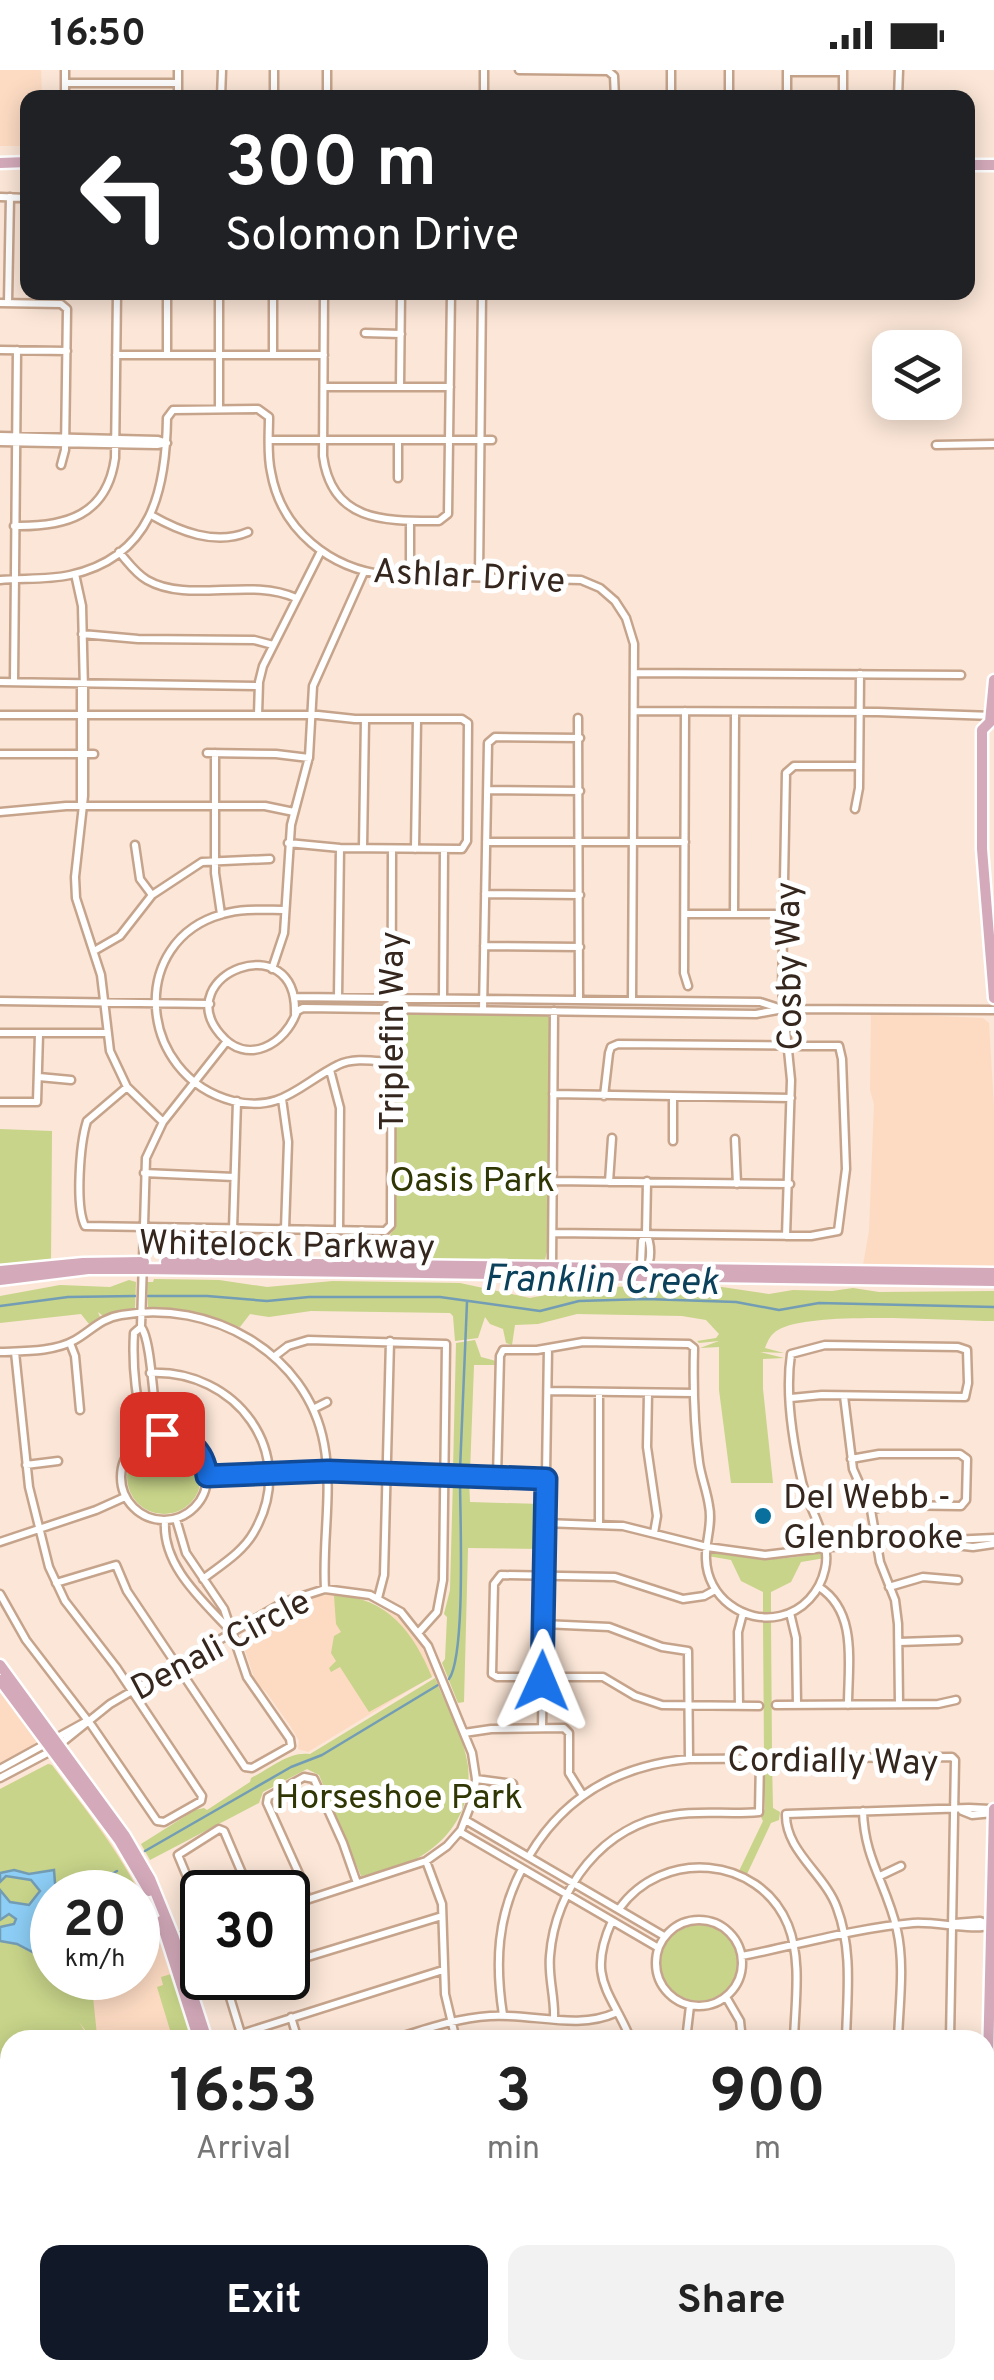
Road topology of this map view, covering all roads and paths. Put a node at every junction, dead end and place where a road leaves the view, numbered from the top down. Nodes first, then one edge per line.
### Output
1 (64, 70) edge
2 (178, 70) edge
3 (519, 70) edge
4 (787, 71) edge
5 (844, 71) edge
6 (64, 83) junction
7 (178, 84) junction
8 (64, 90) edge
9 (178, 90) edge
10 (614, 90) edge
11 (0, 197) edge
12 (10, 197) junction
13 (20, 198) edge
14 (51, 300) edge
15 (117, 300) edge
16 (167, 300) edge
17 (219, 300) edge
18 (273, 300) edge
19 (324, 300) edge
20 (401, 300) edge
21 (451, 300) edge
22 (482, 300) edge
23 (4, 303) edge
24 (51, 304) junction
25 (366, 333) dead end
26 (401, 334) junction
27 (0, 350) edge
28 (17, 350) junction
29 (67, 351) junction
30 (116, 355) junction
31 (167, 355) junction
32 (219, 355) junction
33 (273, 355) junction
34 (324, 355) junction
35 (324, 387) junction
36 (400, 387) junction
37 (450, 387) junction
38 (219, 408) junction
39 (0, 439) edge
40 (15, 439) junction
41 (65, 440) junction
42 (269, 440) junction
43 (323, 440) junction
44 (398, 440) junction
45 (450, 440) junction
46 (481, 440) junction
47 (492, 440) dead end
48 (115, 442) junction
49 (167, 443) junction
50 (994, 444) edge
51 (936, 445) dead end
52 (61, 465) dead end
53 (398, 478) dead end
54 (151, 514) junction
55 (410, 521) junction
56 (14, 526) junction
57 (248, 532) dead end
58 (321, 551) junction
59 (119, 552) junction
60 (364, 572) junction
61 (75, 574) junction
62 (410, 576) junction
63 (480, 576) junction
64 (0, 578) edge
65 (13, 578) junction
66 (296, 598) junction
67 (82, 634) junction
68 (273, 645) junction
69 (634, 673) junction
70 (860, 674) junction
71 (961, 675) dead end
72 (994, 680) edge
73 (0, 682) edge
74 (14, 682) junction
75 (82, 682) junction
76 (258, 686) junction
77 (634, 711) junction
78 (685, 712) junction
79 (735, 712) junction
80 (860, 712) junction
81 (0, 715) edge
82 (82, 715) junction
83 (258, 715) junction
84 (310, 715) junction
85 (578, 718) dead end
86 (365, 719) junction
87 (417, 719) junction
88 (992, 721) edge
89 (580, 738) junction
90 (0, 754) edge
91 (82, 754) junction
92 (94, 754) dead end
93 (309, 758) junction
94 (859, 766) junction
95 (486, 790) junction
96 (580, 791) junction
97 (81, 806) junction
98 (215, 806) junction
99 (855, 809) dead end
100 (0, 812) edge
101 (294, 812) junction
102 (486, 842) junction
103 (633, 842) junction
104 (685, 842) junction
105 (288, 843) junction
106 (580, 843) junction
107 (135, 844) dead end
108 (340, 848) junction
109 (363, 848) junction
110 (392, 849) junction
111 (415, 849) junction
112 (444, 850) junction
113 (270, 858) dead end
114 (215, 860) junction
115 (485, 894) junction
116 (152, 895) junction
117 (580, 895) junction
118 (285, 910) junction
119 (222, 914) junction
120 (684, 914) junction
121 (734, 914) junction
122 (786, 914) junction
123 (484, 946) junction
124 (580, 948) junction
125 (94, 951) junction
126 (272, 969) junction
127 (688, 986) dead end
128 (294, 997) junction
129 (338, 997) junction
130 (392, 998) junction
131 (442, 998) junction
132 (483, 998) junction
133 (994, 998) edge
134 (580, 999) junction
135 (632, 1000) junction
136 (0, 1001) edge
137 (103, 1002) junction
138 (155, 1002) junction
139 (210, 1004) junction
140 (392, 1008) junction
141 (483, 1010) junction
142 (783, 1010) junction
143 (994, 1010) edge
144 (554, 1011) junction
145 (295, 1014) junction
146 (0, 1033) edge
147 (107, 1033) junction
148 (39, 1034) junction
149 (227, 1042) junction
150 (786, 1045) junction
151 (391, 1062) junction
152 (330, 1070) junction
153 (38, 1077) junction
154 (71, 1080) dead end
155 (193, 1084) junction
156 (127, 1087) junction
157 (553, 1094) junction
158 (604, 1096) junction
159 (673, 1098) junction
160 (791, 1098) junction
161 (282, 1099) junction
162 (0, 1102) edge
163 (237, 1102) junction
164 (163, 1122) junction
165 (612, 1138) dead end
166 (735, 1139) dead end
167 (673, 1141) dead end
168 (144, 1173) junction
169 (234, 1177) junction
170 (554, 1181) junction
171 (609, 1182) junction
172 (647, 1182) junction
173 (737, 1184) junction
174 (790, 1184) junction
175 (142, 1228) junction
176 (233, 1229) junction
177 (285, 1229) junction
178 (338, 1230) junction
179 (553, 1233) junction
180 (646, 1234) junction
181 (786, 1236) junction
182 (142, 1266) junction
183 (552, 1267) junction
184 (0, 1271) edge
185 (645, 1272) junction
186 (994, 1273) edge
187 (871, 1275) junction
188 (0, 1280) edge
189 (994, 1281) edge
190 (141, 1314) junction
191 (141, 1327) junction
192 (390, 1342) junction
193 (70, 1343) junction
194 (548, 1348) junction
195 (0, 1352) edge
196 (15, 1352) junction
197 (274, 1356) junction
198 (150, 1374) junction
199 (549, 1391) junction
200 (599, 1392) junction
201 (648, 1393) junction
202 (693, 1393) junction
203 (844, 1396) junction
204 (790, 1398) junction
205 (328, 1402) dead end
206 (313, 1409) junction
207 (80, 1410) dead end
208 (159, 1434) junction
209 (147, 1437) junction
210 (851, 1459) junction
211 (58, 1461) dead end
212 (26, 1465) junction
213 (328, 1471) junction
214 (269, 1473) junction
215 (387, 1473) junction
216 (446, 1474) junction
217 (207, 1476) junction
218 (497, 1478) junction
219 (546, 1479) junction
220 (125, 1497) junction
221 (871, 1510) junction
222 (176, 1519) junction
223 (165, 1520) junction
224 (546, 1523) junction
225 (600, 1524) junction
226 (40, 1528) junction
227 (654, 1533) junction
228 (252, 1534) junction
229 (994, 1541) edge
230 (0, 1542) edge
231 (263, 1542) dead end
232 (877, 1542) junction
233 (708, 1547) junction
234 (826, 1549) junction
235 (544, 1575) junction
236 (203, 1579) junction
237 (958, 1580) dead end
238 (56, 1583) junction
239 (819, 1587) junction
240 (889, 1587) junction
241 (326, 1589) junction
242 (715, 1590) junction
243 (0, 1594) edge
244 (378, 1598) junction
245 (743, 1613) junction
246 (790, 1613) junction
247 (543, 1624) junction
248 (231, 1631) junction
249 (419, 1632) junction
250 (958, 1640) dead end
251 (899, 1642) junction
252 (178, 1664) junction
253 (0, 1665) edge
254 (542, 1676) junction
255 (0, 1680) edge
256 (132, 1690) junction
257 (634, 1694) junction
258 (956, 1700) dead end
259 (626, 1704) dead end
260 (848, 1704) junction
261 (899, 1704) junction
262 (797, 1705) junction
263 (689, 1706) junction
264 (739, 1706) junction
265 (760, 1706) dead end
266 (776, 1706) dead end
267 (88, 1720) junction
268 (542, 1728) junction
269 (464, 1733) junction
270 (54, 1745) junction
271 (689, 1759) junction
272 (760, 1759) junction
273 (0, 1769) edge
274 (0, 1778) edge
275 (476, 1780) junction
276 (513, 1784) dead end
277 (582, 1794) junction
278 (958, 1810) junction
279 (994, 1811) edge
280 (863, 1812) junction
281 (467, 1820) junction
282 (460, 1832) junction
283 (528, 1856) junction
284 (426, 1861) junction
285 (901, 1866) dead end
286 (522, 1869) junction
287 (184, 1870) edge
288 (241, 1870) edge
289 (297, 1870) edge
290 (880, 1876) junction
291 (573, 1882) junction
292 (357, 1884) junction
293 (567, 1895) junction
294 (310, 1899) edge
295 (619, 1909) junction
296 (442, 1916) junction
297 (612, 1920) junction
298 (954, 1924) junction
299 (896, 1925) junction
300 (993, 1926) edge
301 (846, 1935) junction
302 (664, 1936) junction
303 (180, 1941) edge
304 (172, 1943) junction
305 (794, 1946) junction
306 (658, 1947) junction
307 (310, 1956) edge
308 (742, 1956) junction
309 (443, 1970) junction
310 (726, 1998) junction
311 (231, 2000) edge
312 (690, 2006) junction
313 (616, 2013) junction
314 (503, 2015) junction
315 (291, 2017) junction
316 (554, 2018) junction
317 (451, 2022) junction
318 (196, 2030) edge
319 (202, 2030) edge
320 (240, 2030) edge
321 (259, 2030) edge
322 (295, 2030) edge
323 (424, 2030) edge
324 (453, 2030) edge
325 (625, 2030) edge
326 (687, 2030) edge
327 (741, 2030) edge
328 (794, 2030) edge
329 (846, 2030) edge
330 (898, 2030) edge
331 (950, 2030) edge
332 (991, 2030) edge
333 (0, 2380) edge
334 (12, 2380) edge

1 - 6 street
2 - 7 street
3 - 10 street
4 - 5 street
6 - 7 street
6 - 8 street
7 - 9 street
11 - 12 street
12 - 13 street
12 - 23 street
14 - 24 street
15 - 30 street
16 - 31 street
17 - 32 street
18 - 33 street
19 - 34 street
20 - 26 street
21 - 37 street
22 - 46 street
23 - 24 street
24 - 29 street
25 - 26 street
26 - 36 street
27 - 28 street
28 - 29 street
28 - 40 street
29 - 41 street
30 - 31 street
30 - 48 street
31 - 32 street
32 - 33 street
32 - 38 street
33 - 34 street
34 - 35 street
35 - 36 street
35 - 43 street
36 - 37 street
37 - 45 street
38 - 42 street, Ashlar Drive
38 - 49 street, Ashlar Drive
39 - 40 street
40 - 41 street
40 - 56 street
41 - 48 street
41 - 52 street
42 - 43 street
42 - 58 street, Ashlar Drive
43 - 44 street
43 - 55 street
44 - 45 street
44 - 53 street
45 - 46 street
45 - 55 street
46 - 47 street
46 - 63 street
48 - 49 street
48 - 56 street
49 - 54 street, Ashlar Drive
50 - 51 street
54 - 57 street
54 - 59 street, Ashlar Drive
55 - 62 street
56 - 65 street
58 - 60 street, Ashlar Drive
58 - 66 street
59 - 61 street, Ashlar Drive
59 - 66 street
60 - 62 street, Ashlar Drive
60 - 84 street
61 - 65 street, Ashlar Drive
61 - 67 street
62 - 63 street, Ashlar Drive
63 - 69 street, Ashlar Drive
64 - 65 street, Ashlar Drive
65 - 74 street
66 - 68 street
67 - 68 street
67 - 75 street
68 - 76 street
69 - 70 street
69 - 77 street, Ashlar Drive
70 - 71 street
70 - 80 street
72 - 88 main road
73 - 74 street
74 - 75 street
75 - 76 street
75 - 82 street
76 - 83 street
77 - 78 street
77 - 103 street, Ashlar Drive
78 - 79 street
78 - 104 street
79 - 80 street
79 - 121 street
80 - 88 street
80 - 94 street
81 - 82 street
82 - 83 street
82 - 91 street
83 - 84 street
84 - 86 street
84 - 93 street
85 - 89 street
86 - 87 street
86 - 109 street
87 - 111 street
87 - 112 street
88 - 133 main road
89 - 95 street
89 - 96 street
90 - 91 street
91 - 92 street
91 - 97 street
93 - 98 street
93 - 101 street
94 - 99 street
94 - 122 street, Cosby Way
95 - 96 street
95 - 102 street
96 - 106 street
97 - 98 street
97 - 100 street
97 - 125 street
98 - 101 street
98 - 114 street
101 - 105 street
102 - 106 street
102 - 115 street
103 - 104 street
103 - 106 street
103 - 135 street, Ashlar Drive
104 - 120 street
105 - 108 street
105 - 118 street
106 - 117 street
107 - 116 street
108 - 109 street
108 - 129 street
109 - 110 street
110 - 111 street
110 - 130 street, Triplefin Way
111 - 112 street
112 - 131 street
113 - 114 street
114 - 116 street
114 - 119 street
115 - 117 street
115 - 123 street
116 - 125 street
117 - 124 street
118 - 119 street
118 - 126 street
119 - 138 street
120 - 121 street
120 - 127 street
121 - 122 street
122 - 142 street, Cosby Way
123 - 124 street
123 - 132 street
124 - 134 street
125 - 137 street
126 - 128 street
126 - 139 street
128 - 129 street
128 - 145 street
129 - 130 street
130 - 131 street
130 - 140 street, Triplefin Way
131 - 132 street
132 - 134 street
132 - 141 street
134 - 135 street
135 - 142 street
136 - 137 street
137 - 138 street
137 - 147 street
138 - 139 street
138 - 155 street
139 - 149 street
140 - 141 street
140 - 145 street
140 - 151 street, Triplefin Way
141 - 144 street
142 - 143 street
142 - 144 street
142 - 150 street, Cosby Way
144 - 157 street
145 - 149 street
146 - 148 street
147 - 148 street
147 - 156 street
148 - 153 street
149 - 155 street
150 - 158 street
150 - 160 street, Cosby Way
150 - 181 street
151 - 152 street
151 - 178 street, Triplefin Way
152 - 161 street
152 - 178 street
153 - 154 street
153 - 162 street
155 - 163 street
155 - 164 street
156 - 164 street
156 - 175 street, Triplefin Way
157 - 158 street
157 - 170 street
158 - 159 street
159 - 160 street
159 - 167 street
160 - 174 street, Cosby Way
161 - 163 street
161 - 177 street
163 - 169 street
164 - 168 street
165 - 171 street
166 - 173 street
168 - 169 street
168 - 175 street
169 - 176 street
170 - 171 street
170 - 179 street
171 - 172 street
172 - 173 street
172 - 180 street
173 - 174 street
174 - 181 street, Cosby Way
175 - 176 street, Triplefin Way
175 - 182 street
176 - 177 street, Triplefin Way
177 - 178 street, Triplefin Way
179 - 180 street
179 - 183 street
180 - 181 street
180 - 185 street
182 - 183 main road, Whitelock Parkway
182 - 184 main road, Whitelock Parkway
182 - 185 main road, Whitelock Parkway
182 - 188 main road, Whitelock Parkway
182 - 190 street
183 - 185 main road, Whitelock Parkway
185 - 187 main road, Whitelock Parkway
186 - 187 main road, Whitelock Parkway
187 - 189 main road, Whitelock Parkway
190 - 191 street
190 - 193 street
190 - 197 street
191 - 198 street
191 - 209 street
192 - 197 street
192 - 215 street
192 - 216 street
193 - 196 street
193 - 207 street
194 - 199 street
194 - 202 street
194 - 218 street
195 - 196 street
196 - 212 street
197 - 206 street
198 - 208 street
198 - 214 street
199 - 200 street
199 - 219 street
200 - 201 street
200 - 225 street
201 - 202 street
201 - 227 street
202 - 233 street
203 - 204 street
203 - 204 street
203 - 210 street
204 - 234 street
205 - 206 street
206 - 213 street
208 - 209 street
208 - 217 street
209 - 220 street
210 - 221 street
210 - 221 street
211 - 212 street
212 - 226 street
213 - 214 street
213 - 215 street
213 - 241 street
214 - 217 street
214 - 228 street
215 - 216 street
215 - 244 street
216 - 218 street
216 - 249 street
217 - 222 street
218 - 219 street
219 - 224 street
220 - 223 street
220 - 226 street
221 - 232 street
222 - 223 street
222 - 236 street
223 - 248 street
224 - 225 street
224 - 235 street
225 - 227 street
226 - 230 street
226 - 238 street
227 - 233 street
228 - 231 street
228 - 236 street
229 - 232 street
232 - 234 street
232 - 240 street
233 - 234 street
233 - 242 street
234 - 239 street
235 - 242 street
235 - 247 street
235 - 254 street
236 - 248 street
237 - 240 street
238 - 252 street
238 - 256 street
239 - 246 street
239 - 260 street
240 - 251 street
241 - 244 street, Denali Circle
241 - 248 street, Denali Circle
242 - 245 street
243 - 267 street
244 - 249 street, Denali Circle
245 - 246 street
245 - 264 street
246 - 262 street
247 - 254 street
247 - 263 street
248 - 252 street, Denali Circle
248 - 252 street
249 - 269 street, Denali Circle
250 - 251 street
251 - 261 street
252 - 256 street, Denali Circle
253 - 270 main road
254 - 257 street
254 - 268 street
255 - 270 main road
256 - 267 street, Denali Circle
256 - 267 street
257 - 259 street
257 - 263 street
258 - 261 street
260 - 261 street
260 - 262 street
262 - 266 street
263 - 264 street
263 - 271 street
264 - 265 street
267 - 270 street, Denali Circle
268 - 269 street
268 - 277 street
269 - 275 street, Denali Circle
270 - 273 street
270 - 274 street
270 - 304 main road
271 - 272 street, Cordially Way
271 - 277 street, Cordially Way
272 - 278 street, Cordially Way
272 - 291 street
275 - 276 street
275 - 281 street, Denali Circle
277 - 283 street, Cordially Way
278 - 279 street
278 - 280 street
278 - 298 street, Cordially Way
279 - 300 main road
280 - 290 street
280 - 301 street
281 - 282 street, Denali Circle
281 - 283 street
282 - 284 street, Denali Circle
282 - 286 street
283 - 291 street
284 - 292 street, Denali Circle
284 - 296 street
285 - 290 street
286 - 293 street
286 - 314 street
287 - 288 street
289 - 292 street
290 - 299 street
291 - 293 street
291 - 295 street
292 - 294 street, Denali Circle
293 - 297 street
293 - 316 street
295 - 302 street
295 - 305 street
296 - 307 street
296 - 309 street
297 - 306 street
297 - 313 street
298 - 299 street
298 - 300 street
298 - 331 street, Cordially Way
299 - 301 street
299 - 330 street
300 - 332 main road
301 - 305 street
301 - 329 street
302 - 306 street
302 - 308 street
303 - 304 street
304 - 318 main road
304 - 319 main road
305 - 308 street
305 - 328 street
306 - 312 street
308 - 310 street
309 - 315 street
309 - 317 street
310 - 312 street
310 - 327 street
311 - 320 street
312 - 326 street
313 - 316 street
313 - 325 street
314 - 316 street
314 - 317 street
315 - 321 street
315 - 322 street
317 - 323 street
317 - 324 street
333 - 334 main road

